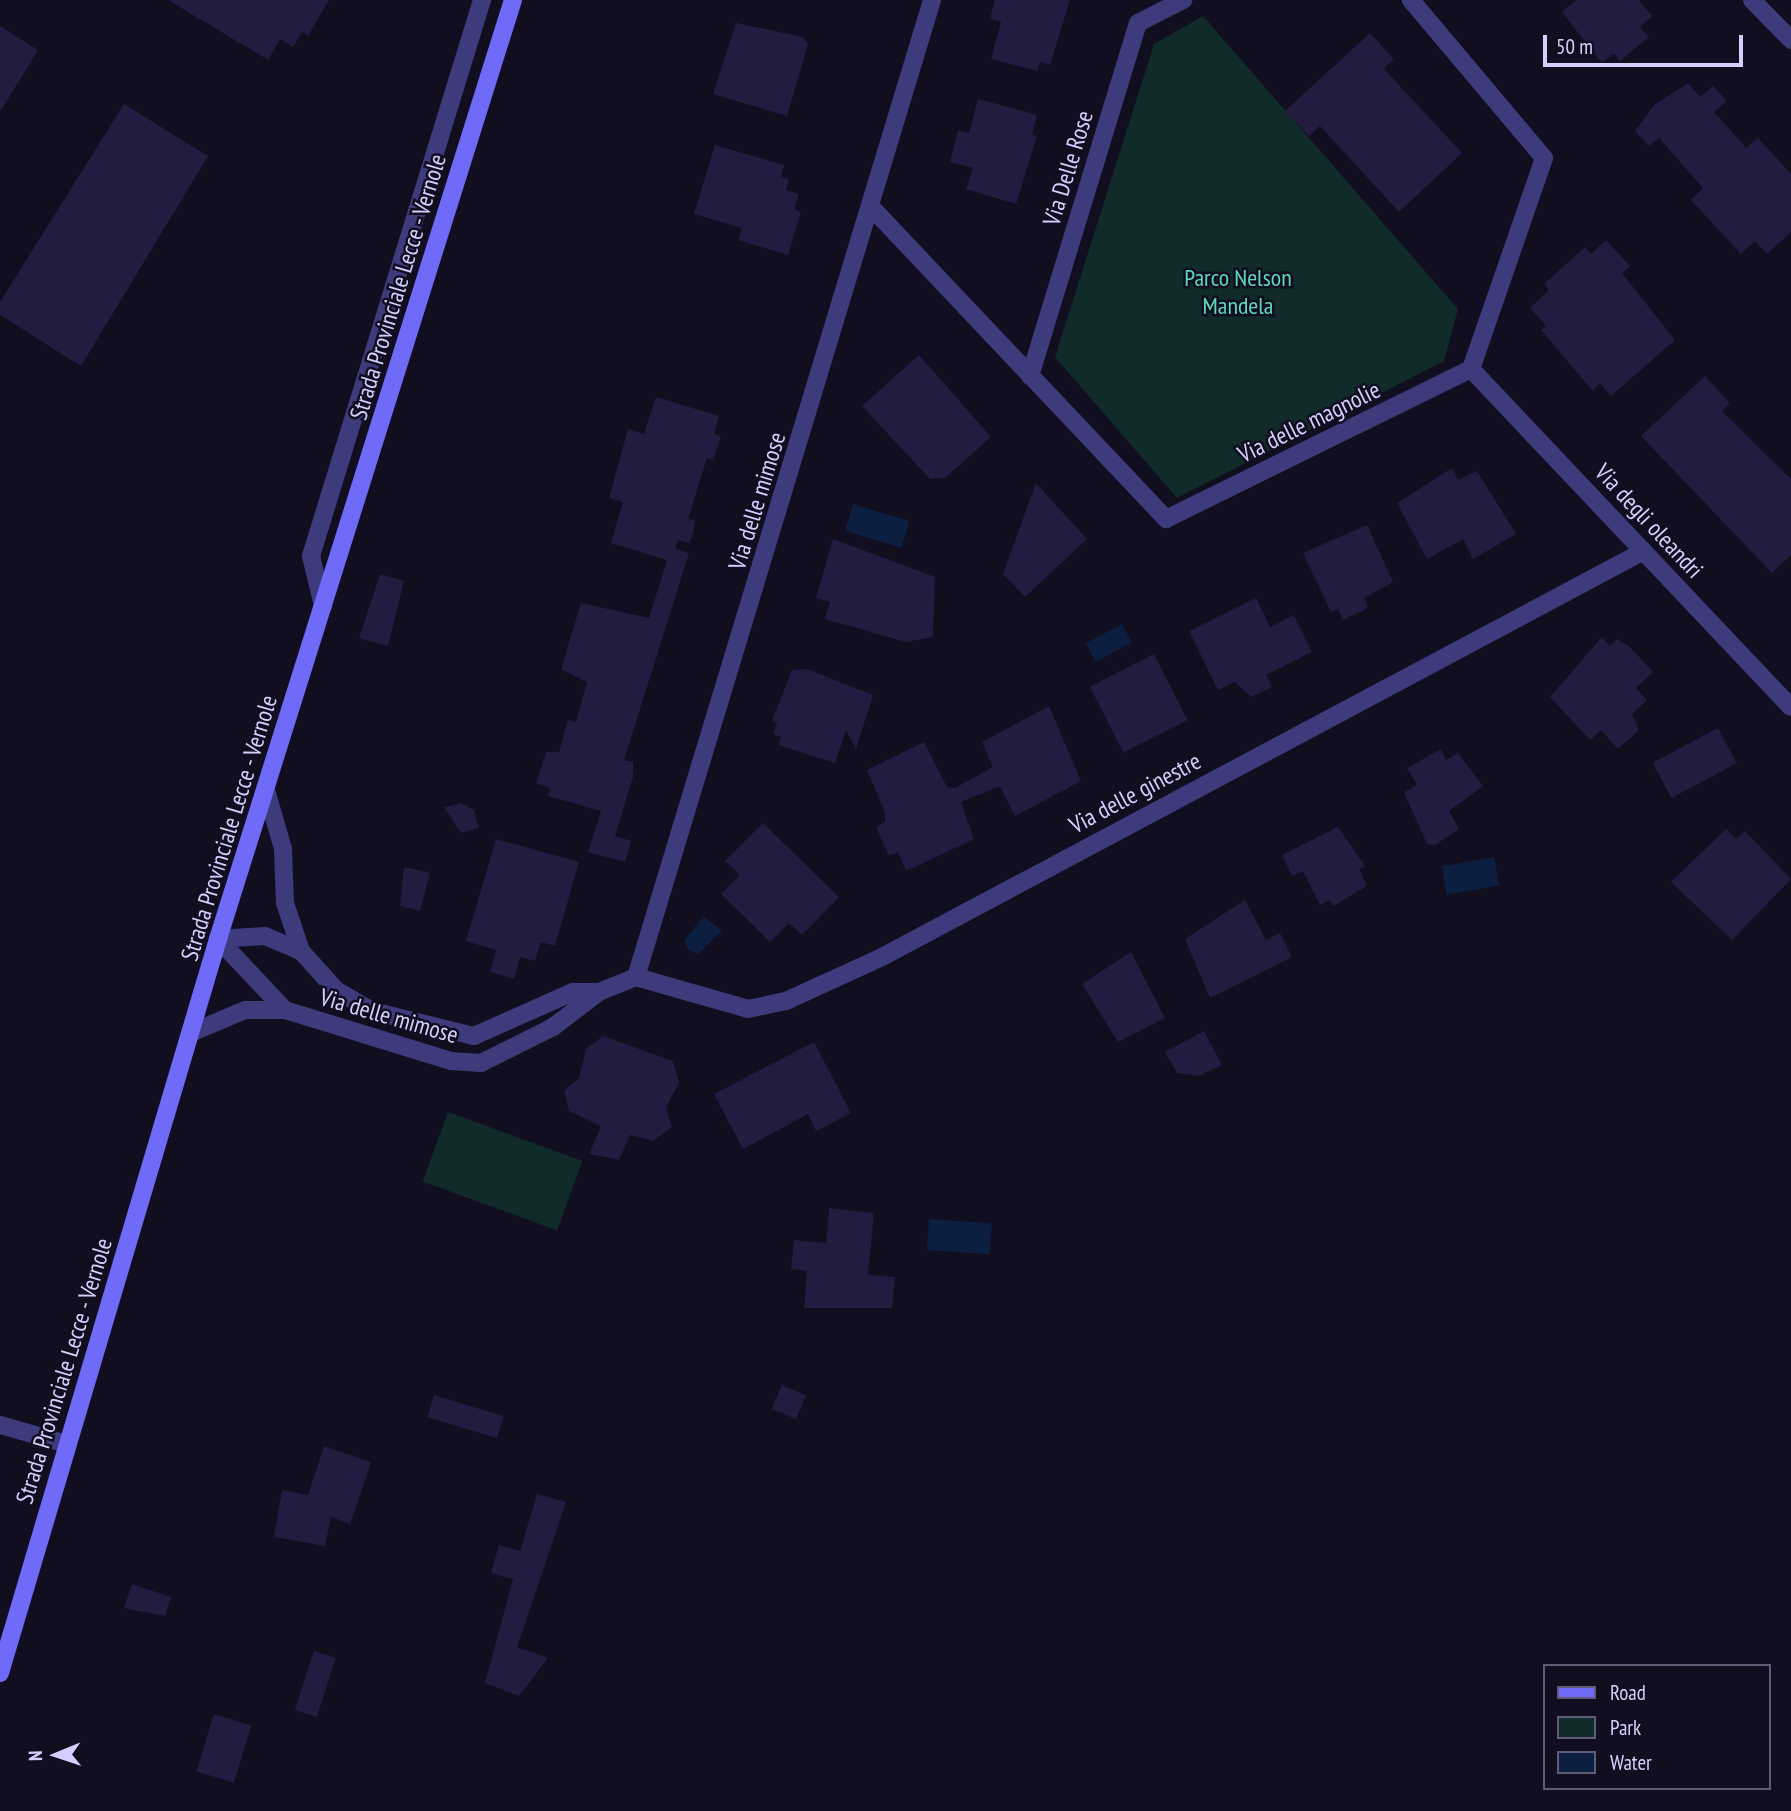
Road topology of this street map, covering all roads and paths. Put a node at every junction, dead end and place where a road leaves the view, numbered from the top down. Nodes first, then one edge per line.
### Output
1 (482, 0) edge
2 (513, 0) edge
3 (932, 0) edge
4 (1183, 0) edge
5 (1411, 0) edge
6 (1752, 0) edge
7 (1791, 40) edge
8 (873, 209) junction
9 (1471, 369) junction
10 (1030, 376) junction
11 (1644, 551) junction
12 (323, 606) junction
13 (1791, 706) edge
14 (266, 790) junction
15 (218, 939) junction
16 (302, 951) junction
17 (636, 977) junction
18 (598, 992) junction
19 (285, 1010) junction
20 (193, 1031) junction
21 (0, 1425) edge
22 (67, 1444) junction
23 (0, 1673) edge

1 - 12 street
2 - 12 main road, Strada Provinciale Lecce - Vernole
3 - 8 street, Via delle mimose
4 - 10 street, Via Delle Rose
5 - 9 street
6 - 7 street
8 - 10 street, Via delle magnolie
8 - 17 street, Via delle mimose
9 - 10 street, Via delle magnolie
9 - 11 street, Via degli oleandri
11 - 13 street, Via degli oleandri
11 - 17 street, Via delle ginestre
12 - 14 main road, Strada Provinciale Lecce - Vernole
14 - 15 main road, Strada Provinciale Lecce - Vernole
14 - 16 street, Via delle mimose
15 - 16 street
15 - 19 street
15 - 20 main road, Strada Provinciale Lecce - Vernole
16 - 18 street, Via delle mimose
17 - 18 street, Via delle mimose
18 - 19 street, Via delle mimose
19 - 20 street, Via delle mimose
20 - 22 main road, Strada Provinciale Lecce - Vernole
21 - 22 street
22 - 23 main road, Strada Provinciale Lecce - Vernole

